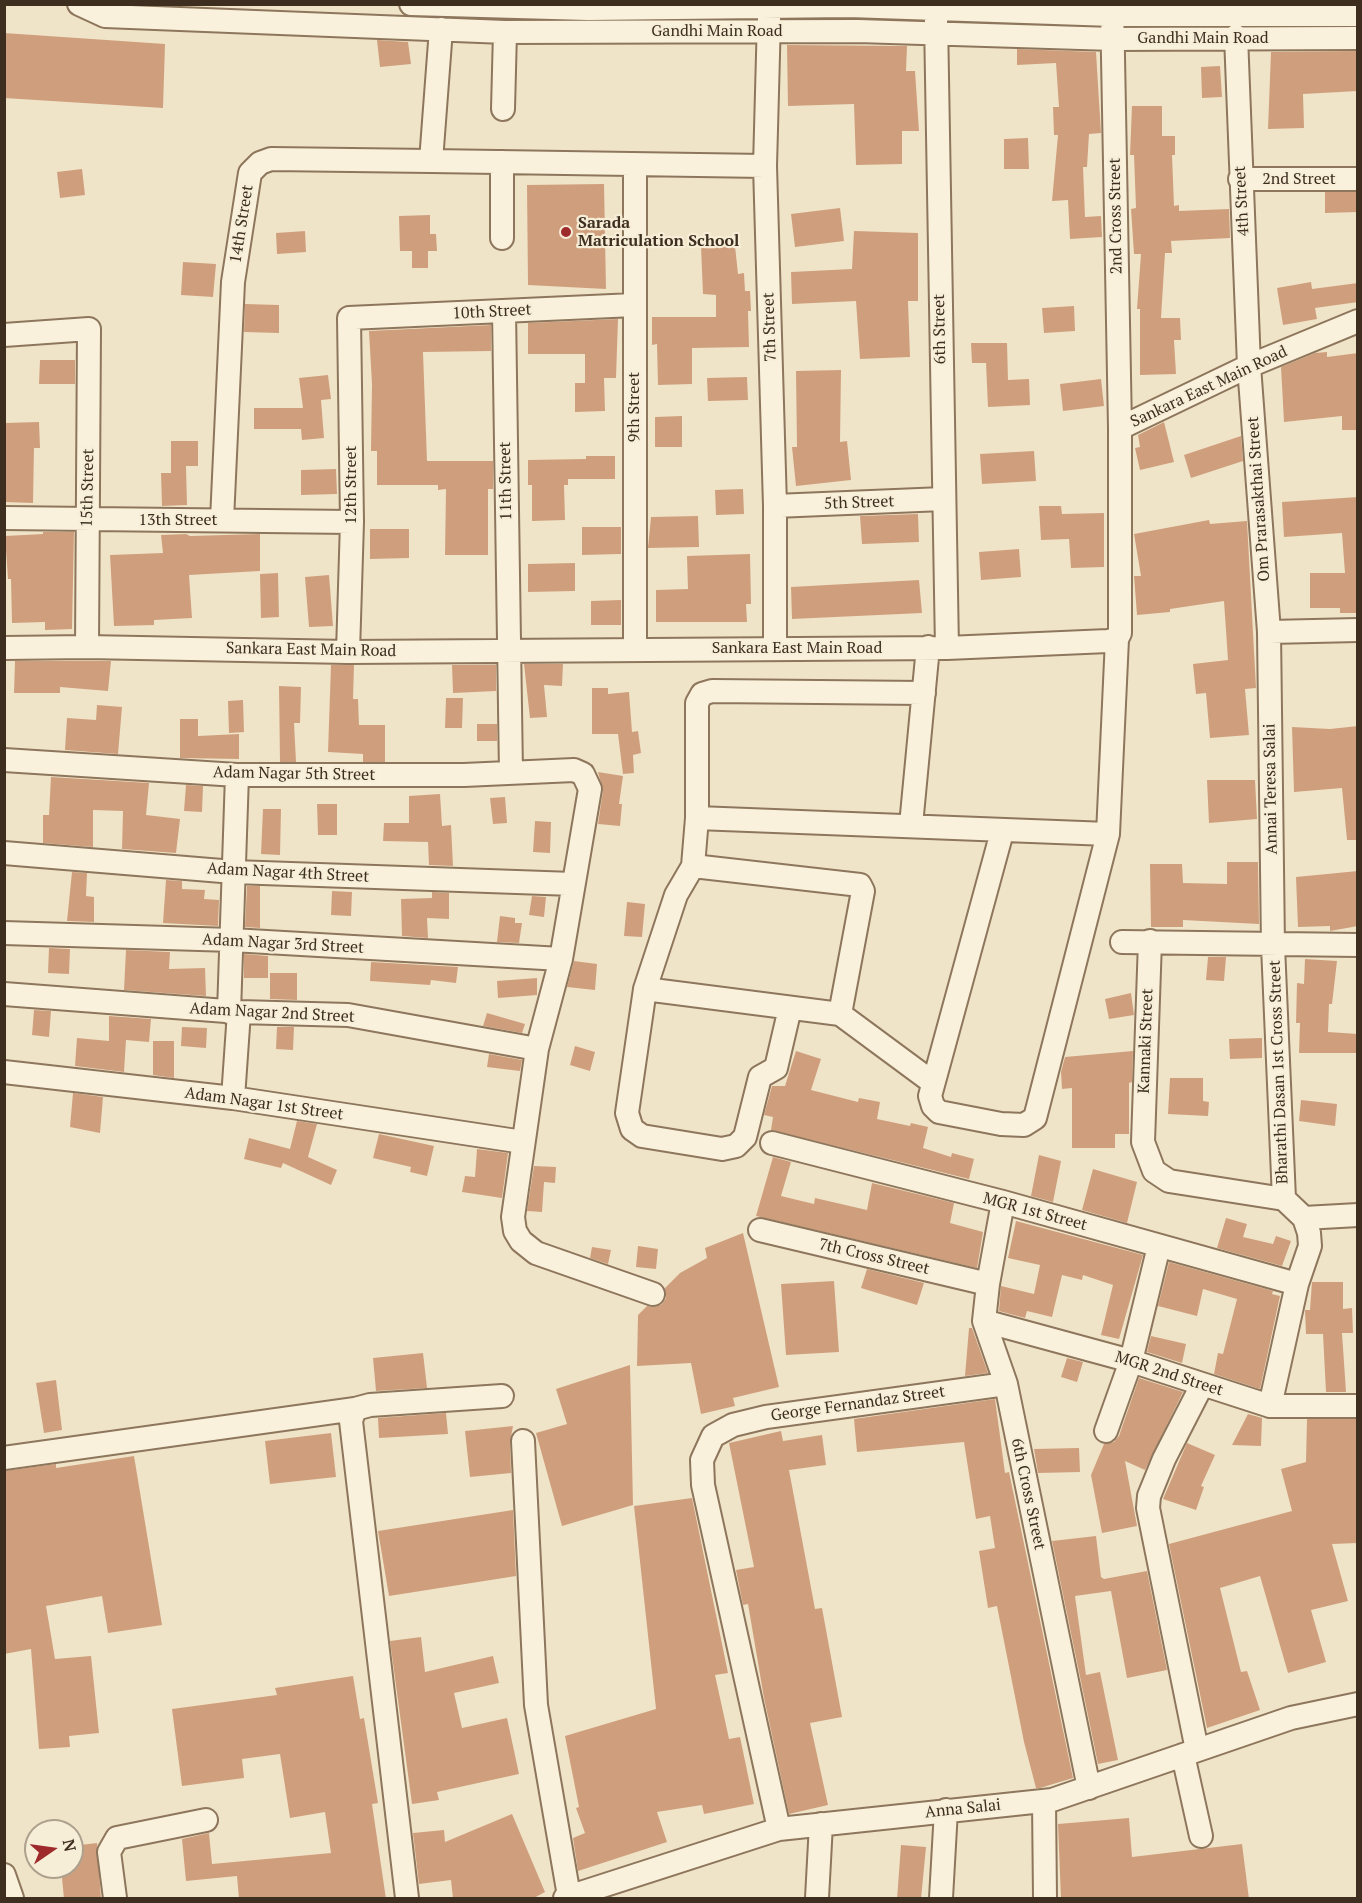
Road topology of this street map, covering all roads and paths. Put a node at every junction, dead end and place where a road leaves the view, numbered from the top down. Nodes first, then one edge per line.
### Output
1 (79, 4) edge
2 (411, 4) edge
3 (849, 5) edge
4 (588, 7) edge
5 (769, 8) junction
6 (937, 10) junction
7 (1113, 10) edge
8 (1358, 15) edge
9 (441, 29) junction
10 (769, 31) junction
11 (849, 31) junction
12 (505, 32) junction
13 (936, 33) junction
14 (1236, 36) junction
15 (1358, 38) edge
16 (1113, 39) junction
17 (503, 109) dead end
18 (431, 161) junction
19 (501, 162) junction
20 (635, 165) junction
21 (765, 166) junction
22 (1240, 179) junction
23 (1358, 179) edge
24 (502, 238) dead end
25 (634, 305) junction
26 (504, 311) junction
27 (350, 318) joint
28 (1358, 321) edge
29 (4, 334) edge
30 (1250, 366) junction
31 (1120, 428) junction
32 (943, 499) junction
33 (775, 506) junction
34 (4, 519) edge
35 (88, 520) junction
36 (222, 520) junction
37 (352, 522) junction
38 (1358, 630) edge
39 (1269, 632) junction
40 (1117, 639) junction
41 (87, 647) junction
42 (775, 647) junction
43 (4, 648) edge
44 (937, 648) junction
45 (635, 650) junction
46 (508, 651) junction
47 (348, 652) junction
48 (924, 693) junction
49 (4, 760) edge
50 (511, 773) junction
51 (237, 775) junction
52 (697, 818) junction
53 (911, 825) junction
54 (1002, 832) junction
55 (1108, 834) junction
56 (4, 853) edge
57 (693, 866) junction
58 (234, 872) junction
59 (573, 884) junction
60 (4, 933) edge
61 (231, 940) junction
62 (1150, 941) junction
63 (1122, 942) dead end
64 (1358, 945) edge
65 (1274, 946) junction
66 (561, 959) junction
67 (645, 989) junction
68 (4, 994) edge
69 (790, 1008) junction
70 (234, 1012) junction
71 (840, 1014) junction
72 (537, 1050) junction
73 (4, 1071) edge
74 (932, 1082) junction
75 (233, 1098) junction
76 (523, 1142) junction
77 (772, 1143) dead end
78 (1284, 1199) junction
79 (1003, 1202) junction
80 (1358, 1215) edge
81 (1304, 1218) junction
82 (760, 1230) dead end
83 (1159, 1246) junction
84 (988, 1284) junction
85 (1297, 1284) junction
86 (653, 1294) dead end
87 (984, 1321) junction
88 (1131, 1361) junction
89 (1006, 1384) junction
90 (1202, 1385) junction
91 (502, 1396) dead end
92 (1270, 1406) junction
93 (1358, 1406) edge
94 (355, 1409) junction
95 (1106, 1431) dead end
96 (523, 1441) dead end
97 (4, 1458) edge
98 (1358, 1704) edge
99 (1190, 1752) junction
100 (1089, 1788) junction
101 (1044, 1801) junction
102 (946, 1810) junction
103 (206, 1820) dead end
104 (821, 1824) junction
105 (779, 1829) junction
106 (1201, 1836) dead end
107 (4, 1875) edge
108 (616, 1890) edge
109 (567, 1897) edge
110 (12, 1899) edge
111 (116, 1899) edge
112 (407, 1899) edge
113 (817, 1899) edge
114 (941, 1899) edge
115 (1045, 1899) edge

1 - 9 street, Gandhi Main Road
2 - 4 street, Gandhi Main Road
3 - 5 street, Gandhi Main Road
3 - 6 street, Gandhi Main Road
3 - 11 street
4 - 5 street, Gandhi Main Road
5 - 10 street, 7th Street
6 - 7 street, Gandhi Main Road
6 - 13 street, 6th Street
7 - 8 street, Gandhi Main Road
7 - 16 street, 2nd Cross Street
9 - 12 street, Gandhi Main Road
9 - 18 street
10 - 11 street, Gandhi Main Road
10 - 12 street, Gandhi Main Road
10 - 21 street, 7th Street
11 - 13 street, Gandhi Main Road
12 - 17 street
13 - 16 street, Gandhi Main Road
13 - 32 street, 6th Street
14 - 15 street, Gandhi Main Road
14 - 16 street, Gandhi Main Road
14 - 22 street, 4th Street
16 - 31 street, 2nd Cross Street
18 - 19 street, 14th Street
18 - 36 street, 14th Street
19 - 20 street, 14th Street
19 - 24 street
20 - 21 street, 14th Street
20 - 25 street, 9th Street
21 - 33 street, 7th Street
22 - 23 street, 2nd Street
22 - 30 street, 4th Street
25 - 26 street, 10th Street
25 - 45 street, 9th Street
26 - 27 street, 10th Street
26 - 46 street, 11th Street
27 - 37 street, 12th Street
28 - 30 street, Sankara East Main Road
29 - 35 street, 15th Street
30 - 31 street, Sankara East Main Road
30 - 39 street, Om Prarasakthai Street
31 - 40 street, Sankara East Main Road
32 - 33 street, 5th Street
32 - 44 street, 6th Street
33 - 42 street, 7th Street
34 - 35 street, 13th Street
35 - 36 street, 13th Street
35 - 41 street, 15th Street
36 - 37 street, 13th Street
37 - 47 street, 12th Street
38 - 39 street
39 - 65 street, Annai Teresa Salai
40 - 44 street, Sankara East Main Road
40 - 55 street
41 - 43 street, Sankara East Main Road
41 - 47 street, Sankara East Main Road
42 - 44 street, Sankara East Main Road
42 - 45 street, Sankara East Main Road
44 - 48 street, 6th Street
45 - 46 street, Sankara East Main Road
46 - 47 street, Sankara East Main Road
46 - 50 street, 11th Street
48 - 52 street
48 - 53 street, 6th Street
49 - 51 street, Adam Nagar 5th Street
50 - 51 street, Adam Nagar 5th Street
50 - 59 street, Adam Nagar 5th Street
51 - 58 street
52 - 53 street
52 - 57 street
53 - 54 street
54 - 55 street
54 - 74 street
55 - 74 street
56 - 58 street, Adam Nagar 4th Street
57 - 67 street
57 - 71 street
58 - 59 street, Adam Nagar 4th Street
58 - 61 street
59 - 66 street
60 - 61 street, Adam Nagar 3rd Street
61 - 66 street, Adam Nagar 3rd Street
61 - 70 street
62 - 63 street
62 - 65 street
62 - 78 street, Kannaki Street
64 - 65 street
65 - 78 street, Bharathi Dasan 1st Cross Street
66 - 72 street
67 - 69 street
67 - 69 street
68 - 70 street, Adam Nagar 2nd Street
69 - 71 street
70 - 72 street, Adam Nagar 2nd Street
70 - 75 street
71 - 74 street
72 - 76 street
73 - 75 street, Adam Nagar 1st Street
75 - 76 street, Adam Nagar 1st Street
76 - 86 street
77 - 79 street, MGR 1st Street
78 - 81 street
79 - 83 street, MGR 1st Street
79 - 84 street, 6th Cross Street
80 - 81 street
81 - 85 street
82 - 84 street, 7th Cross Street
83 - 85 street, MGR 1st Street
83 - 88 street
84 - 87 street, 6th Cross Street
85 - 92 street
87 - 88 street, MGR 2nd Street
87 - 89 street, 6th Cross Street
88 - 90 street, MGR 2nd Street
88 - 95 street
89 - 100 street, 6th Cross Street
89 - 105 street, George Fernandaz Street
90 - 92 street, MGR 2nd Street
90 - 99 street
91 - 94 street
92 - 93 street, MGR 2nd Street
94 - 97 street
94 - 112 street
96 - 109 street
98 - 99 street, Anna Salai
99 - 100 street, Anna Salai
99 - 106 street
100 - 101 street, Anna Salai
101 - 102 street, Anna Salai
101 - 115 street
102 - 104 street, Anna Salai
102 - 114 street
103 - 111 street
104 - 105 street, Anna Salai
104 - 113 street
105 - 108 street, Anna Salai
107 - 110 street
108 - 109 street, Anna Salai

